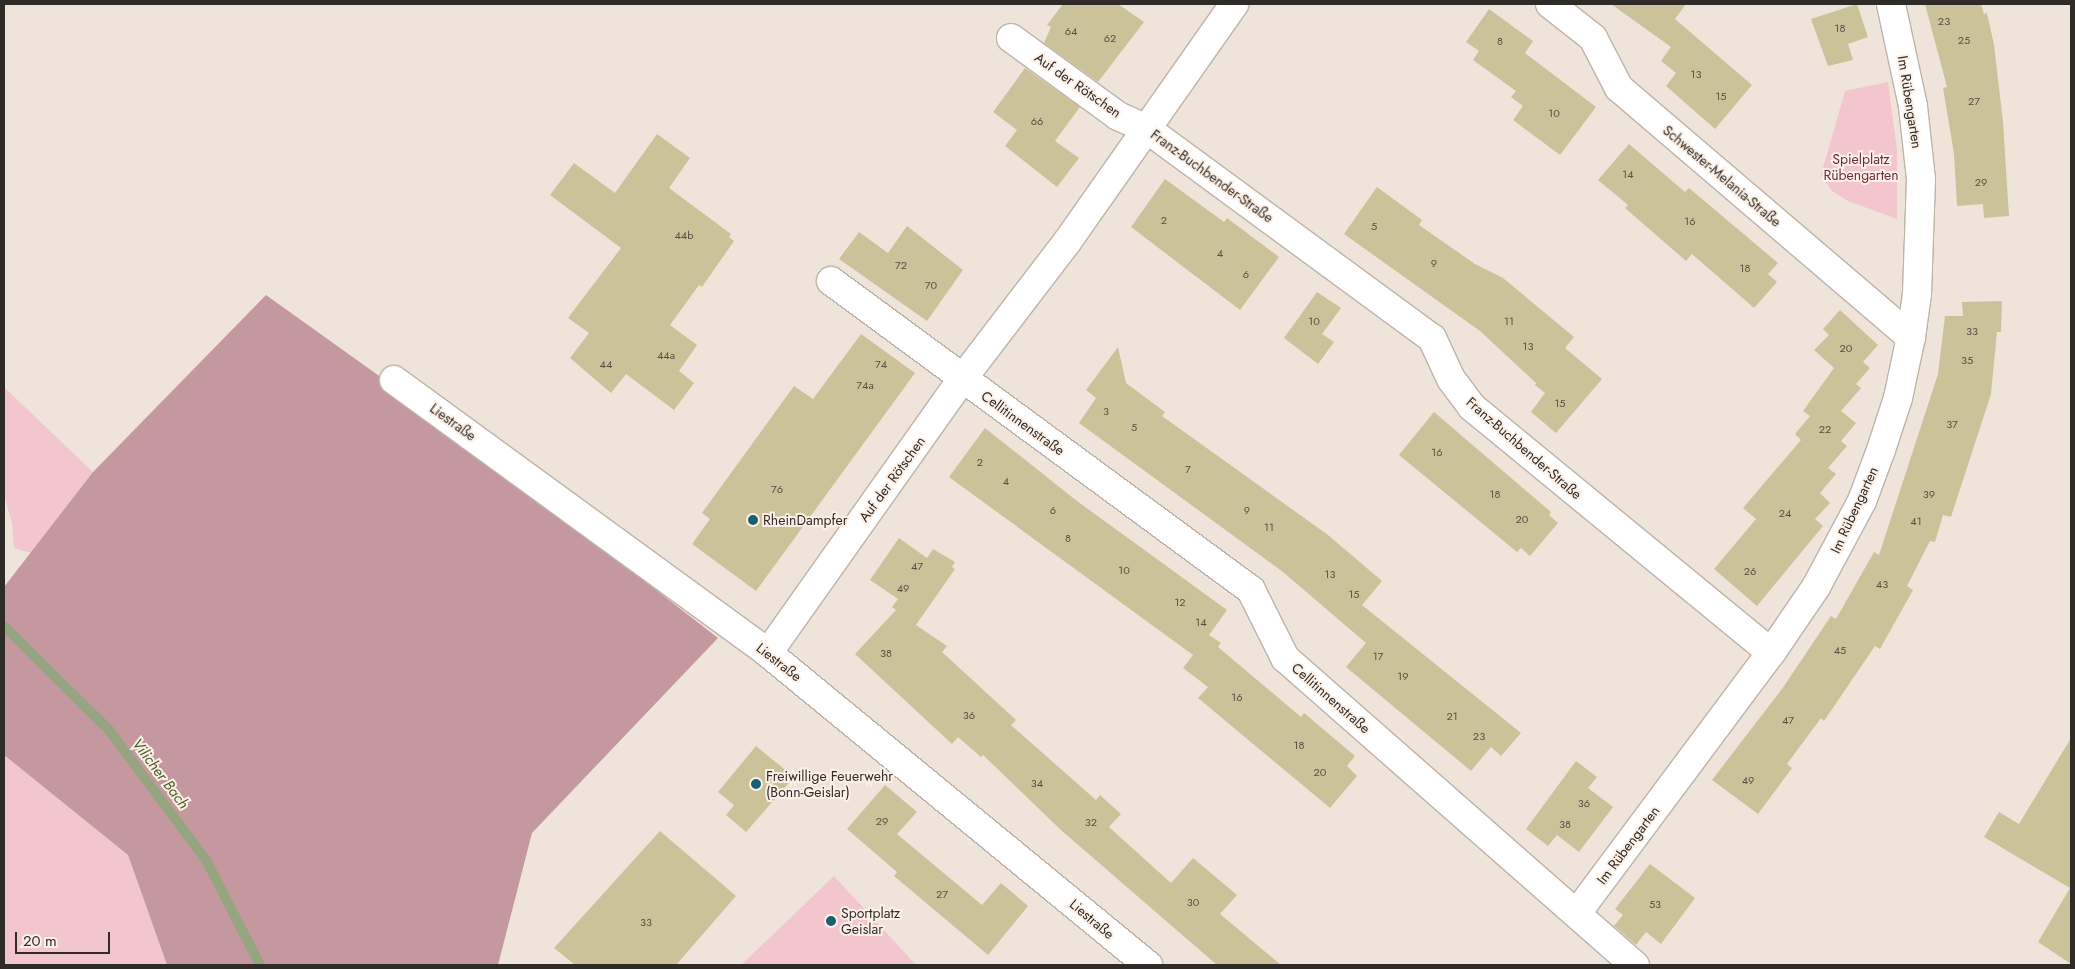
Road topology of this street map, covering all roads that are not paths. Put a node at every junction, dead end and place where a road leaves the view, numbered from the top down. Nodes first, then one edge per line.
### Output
1 (1234, 4) edge
2 (1550, 4) edge
3 (1891, 4) edge
4 (1011, 38) dead end
5 (1147, 129) junction
6 (831, 281) dead end
7 (1911, 337) junction
8 (963, 378) junction
9 (394, 380) dead end
10 (768, 653) junction
11 (1771, 653) junction
12 (1577, 913) junction
13 (1148, 965) edge
14 (1635, 965) edge

1 - 5 street, Auf der Rötschen
2 - 7 street, Schwester-Melania-Straße
3 - 7 street, Im Rübengarten
4 - 5 street, Auf der Rötschen
5 - 8 street, Auf der Rötschen
5 - 11 street, Franz-Buchbender-Straße
6 - 8 street
7 - 11 street, Im Rübengarten
8 - 10 street, Auf der Rötschen
8 - 12 street, Cellitinnenstraße
9 - 10 street, Liestraße
10 - 13 street, Liestraße
11 - 12 street, Im Rübengarten
12 - 14 street, Cellitinnenstraße

